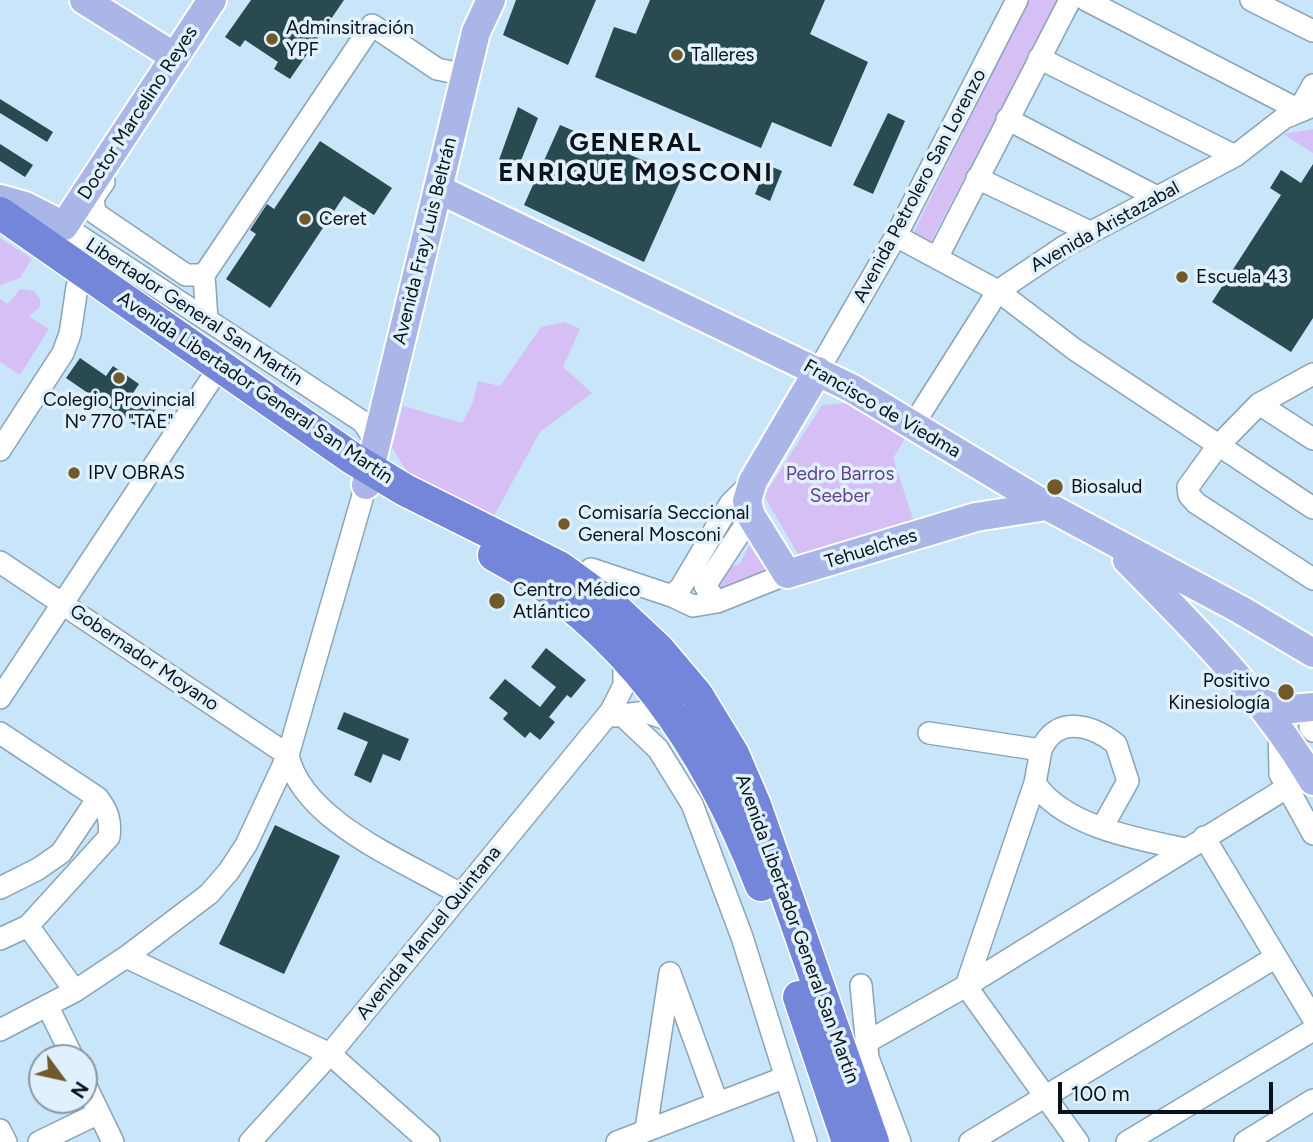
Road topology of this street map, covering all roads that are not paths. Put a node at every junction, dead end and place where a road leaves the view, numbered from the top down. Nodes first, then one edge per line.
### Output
1 (84, 0) edge
2 (212, 0) edge
3 (466, 0) edge
4 (491, 0) edge
5 (1017, 0) edge
6 (1070, 0) edge
7 (1086, 0) edge
8 (1251, 0) edge
9 (476, 32) junction
10 (1313, 32) edge
11 (175, 58) junction
12 (1039, 58) junction
13 (466, 75) junction
14 (1313, 85) edge
15 (1306, 108) edge
16 (1007, 119) junction
17 (128, 129) junction
18 (1235, 156) junction
19 (977, 178) junction
20 (438, 189) junction
21 (1157, 197) junction
22 (0, 199) edge
23 (0, 213) edge
24 (64, 226) junction
25 (1090, 232) junction
26 (0, 233) edge
27 (896, 236) junction
28 (938, 256) junction
29 (74, 275) junction
30 (204, 275) junction
31 (998, 290) junction
32 (207, 320) junction
33 (818, 371) junction
34 (1313, 375) edge
35 (212, 378) junction
36 (851, 388) junction
37 (1259, 404) junction
38 (797, 408) junction
39 (913, 425) junction
40 (1313, 439) edge
41 (1217, 447) junction
42 (0, 450) edge
43 (973, 461) junction
44 (371, 465) junction
45 (753, 481) junction
46 (1047, 506) junction
47 (1313, 508) edge
48 (751, 516) junction
49 (976, 517) junction
50 (487, 529) junction
51 (1105, 538) junction
52 (0, 562) edge
53 (591, 569) joint
54 (787, 574) junction
55 (1313, 579) edge
56 (711, 594) junction
57 (672, 596) junction
58 (62, 603) junction
59 (1313, 653) edge
60 (624, 654) junction
61 (0, 698) edge
62 (1261, 702) junction
63 (612, 717) junction
64 (1312, 722) edge
65 (681, 724) junction
66 (0, 733) edge
67 (929, 733) dead end
68 (1041, 750) junction
69 (289, 755) junction
70 (1303, 776) edge
71 (277, 780) junction
72 (302, 782) junction
73 (1035, 783) junction
74 (98, 798) junction
75 (1102, 826) junction
76 (1313, 834) edge
77 (1204, 837) junction
78 (1185, 849) junction
79 (0, 888) edge
80 (460, 894) junction
81 (28, 926) junction
82 (0, 939) edge
83 (126, 957) junction
84 (1276, 957) junction
85 (861, 985) dead end
86 (966, 986) junction
87 (75, 991) junction
88 (48, 1006) junction
89 (1313, 1018) edge
90 (0, 1030) edge
91 (1313, 1030) edge
92 (865, 1043) junction
93 (66, 1044) edge
94 (330, 1054) junction
95 (786, 1077) junction
96 (1045, 1097) junction
97 (1313, 1100) edge
98 (717, 1102) junction
99 (99, 1113) joint
100 (646, 1129) junction
101 (0, 1130) edge
102 (425, 1141) edge
103 (5, 1142) edge
104 (39, 1142) edge
105 (113, 1142) edge
106 (250, 1142) edge
107 (617, 1142) edge
108 (806, 1142) edge
109 (848, 1142) edge
110 (873, 1142) edge
111 (900, 1142) edge
112 (970, 1142) edge
113 (1078, 1142) edge
114 (1127, 1142) edge
115 (1245, 1142) edge

1 - 11 main road
2 - 11 main road, Doctor Marcelino Reyes
3 - 9 main road
4 - 9 main road, Avenida Fray Luis Beltrán
5 - 27 street, Avenida Petrolero San Lorenzo
6 - 12 street
7 - 15 street
8 - 10 street
9 - 13 main road, Avenida Fray Luis Beltrán
11 - 17 main road, Doctor Marcelino Reyes
12 - 16 street
12 - 18 street
13 - 20 main road, Avenida Fray Luis Beltrán
13 - 30 street
14 - 15 street
15 - 18 street, Avenida Aristazabal
16 - 19 street
16 - 21 street
17 - 24 main road, Doctor Marcelino Reyes
17 - 30 street
18 - 21 street, Avenida Aristazabal
19 - 25 street
19 - 28 street
20 - 33 main road, Francisco de Viedma
20 - 44 main road, Avenida Fray Luis Beltrán
21 - 25 street, Avenida Aristazabal
22 - 24 main road, Libertador General San Martín
23 - 29 highway, Avenida Libertador General San Martín
24 - 29 main road
24 - 32 street, Libertador General San Martín
25 - 31 street, Avenida Aristazabal
26 - 29 highway, Avenida Libertador General San Martín
27 - 28 street
27 - 33 street, Avenida Petrolero San Lorenzo
28 - 31 street
29 - 35 highway, Avenida Libertador General San Martín
29 - 42 street
29 - 44 highway, Avenida Libertador General San Martín
30 - 32 street
31 - 39 street, Avenida Aristazabal
31 - 41 street
32 - 44 street, Libertador General San Martín
33 - 36 main road, Francisco de Viedma
33 - 38 main road
34 - 37 street
35 - 44 highway, Avenida Libertador General San Martín
35 - 58 street
36 - 38 main road
36 - 39 main road, Francisco de Viedma
37 - 40 street
37 - 41 street
38 - 45 main road
39 - 43 main road, Francisco de Viedma
41 - 47 street
41 - 55 street
43 - 46 main road, Francisco de Viedma
43 - 49 main road
44 - 50 highway, Avenida Libertador General San Martín
44 - 60 highway, Avenida Libertador General San Martín
44 - 69 street
45 - 48 main road
45 - 57 street
46 - 49 main road, Tehuelches
46 - 51 main road, Francisco de Viedma
48 - 54 main road
48 - 56 street
49 - 54 main road, Tehuelches
50 - 53 highway
50 - 110 highway, Avenida Libertador General San Martín
51 - 59 main road, Francisco de Viedma
51 - 62 main road
52 - 58 street, Gobernador Moyano
53 - 57 street
54 - 56 street, Tehuelches
56 - 57 street
58 - 61 street
58 - 69 street, Gobernador Moyano
60 - 63 street, Avenida Manuel Quintana
60 - 65 highway, Avenida Libertador General San Martín
62 - 64 main road
62 - 70 main road
63 - 65 street
63 - 80 street, Avenida Manuel Quintana
63 - 95 street
64 - 70 main road
65 - 109 highway, Avenida Libertador General San Martín
66 - 74 street
67 - 68 street
68 - 73 street
68 - 75 street
69 - 71 street
69 - 72 street
70 - 76 street
70 - 77 street
71 - 72 street
71 - 83 street
72 - 80 street
73 - 75 street
73 - 86 street
74 - 79 street
74 - 81 street
75 - 78 street
77 - 78 street
77 - 84 street
78 - 86 street
80 - 94 street, Avenida Manuel Quintana
81 - 82 street
81 - 87 street
83 - 87 street
83 - 94 street
84 - 89 street
84 - 96 street
85 - 92 street
86 - 92 street
86 - 96 street
87 - 88 street
88 - 90 street
88 - 93 street
91 - 114 street
92 - 111 street
94 - 102 street
94 - 106 street, Avenida Manuel Quintana
95 - 98 street
95 - 108 street
96 - 112 street
96 - 113 street
97 - 115 street
98 - 100 street
98 - 100 street
99 - 104 street
99 - 105 street
100 - 107 street
101 - 103 street

